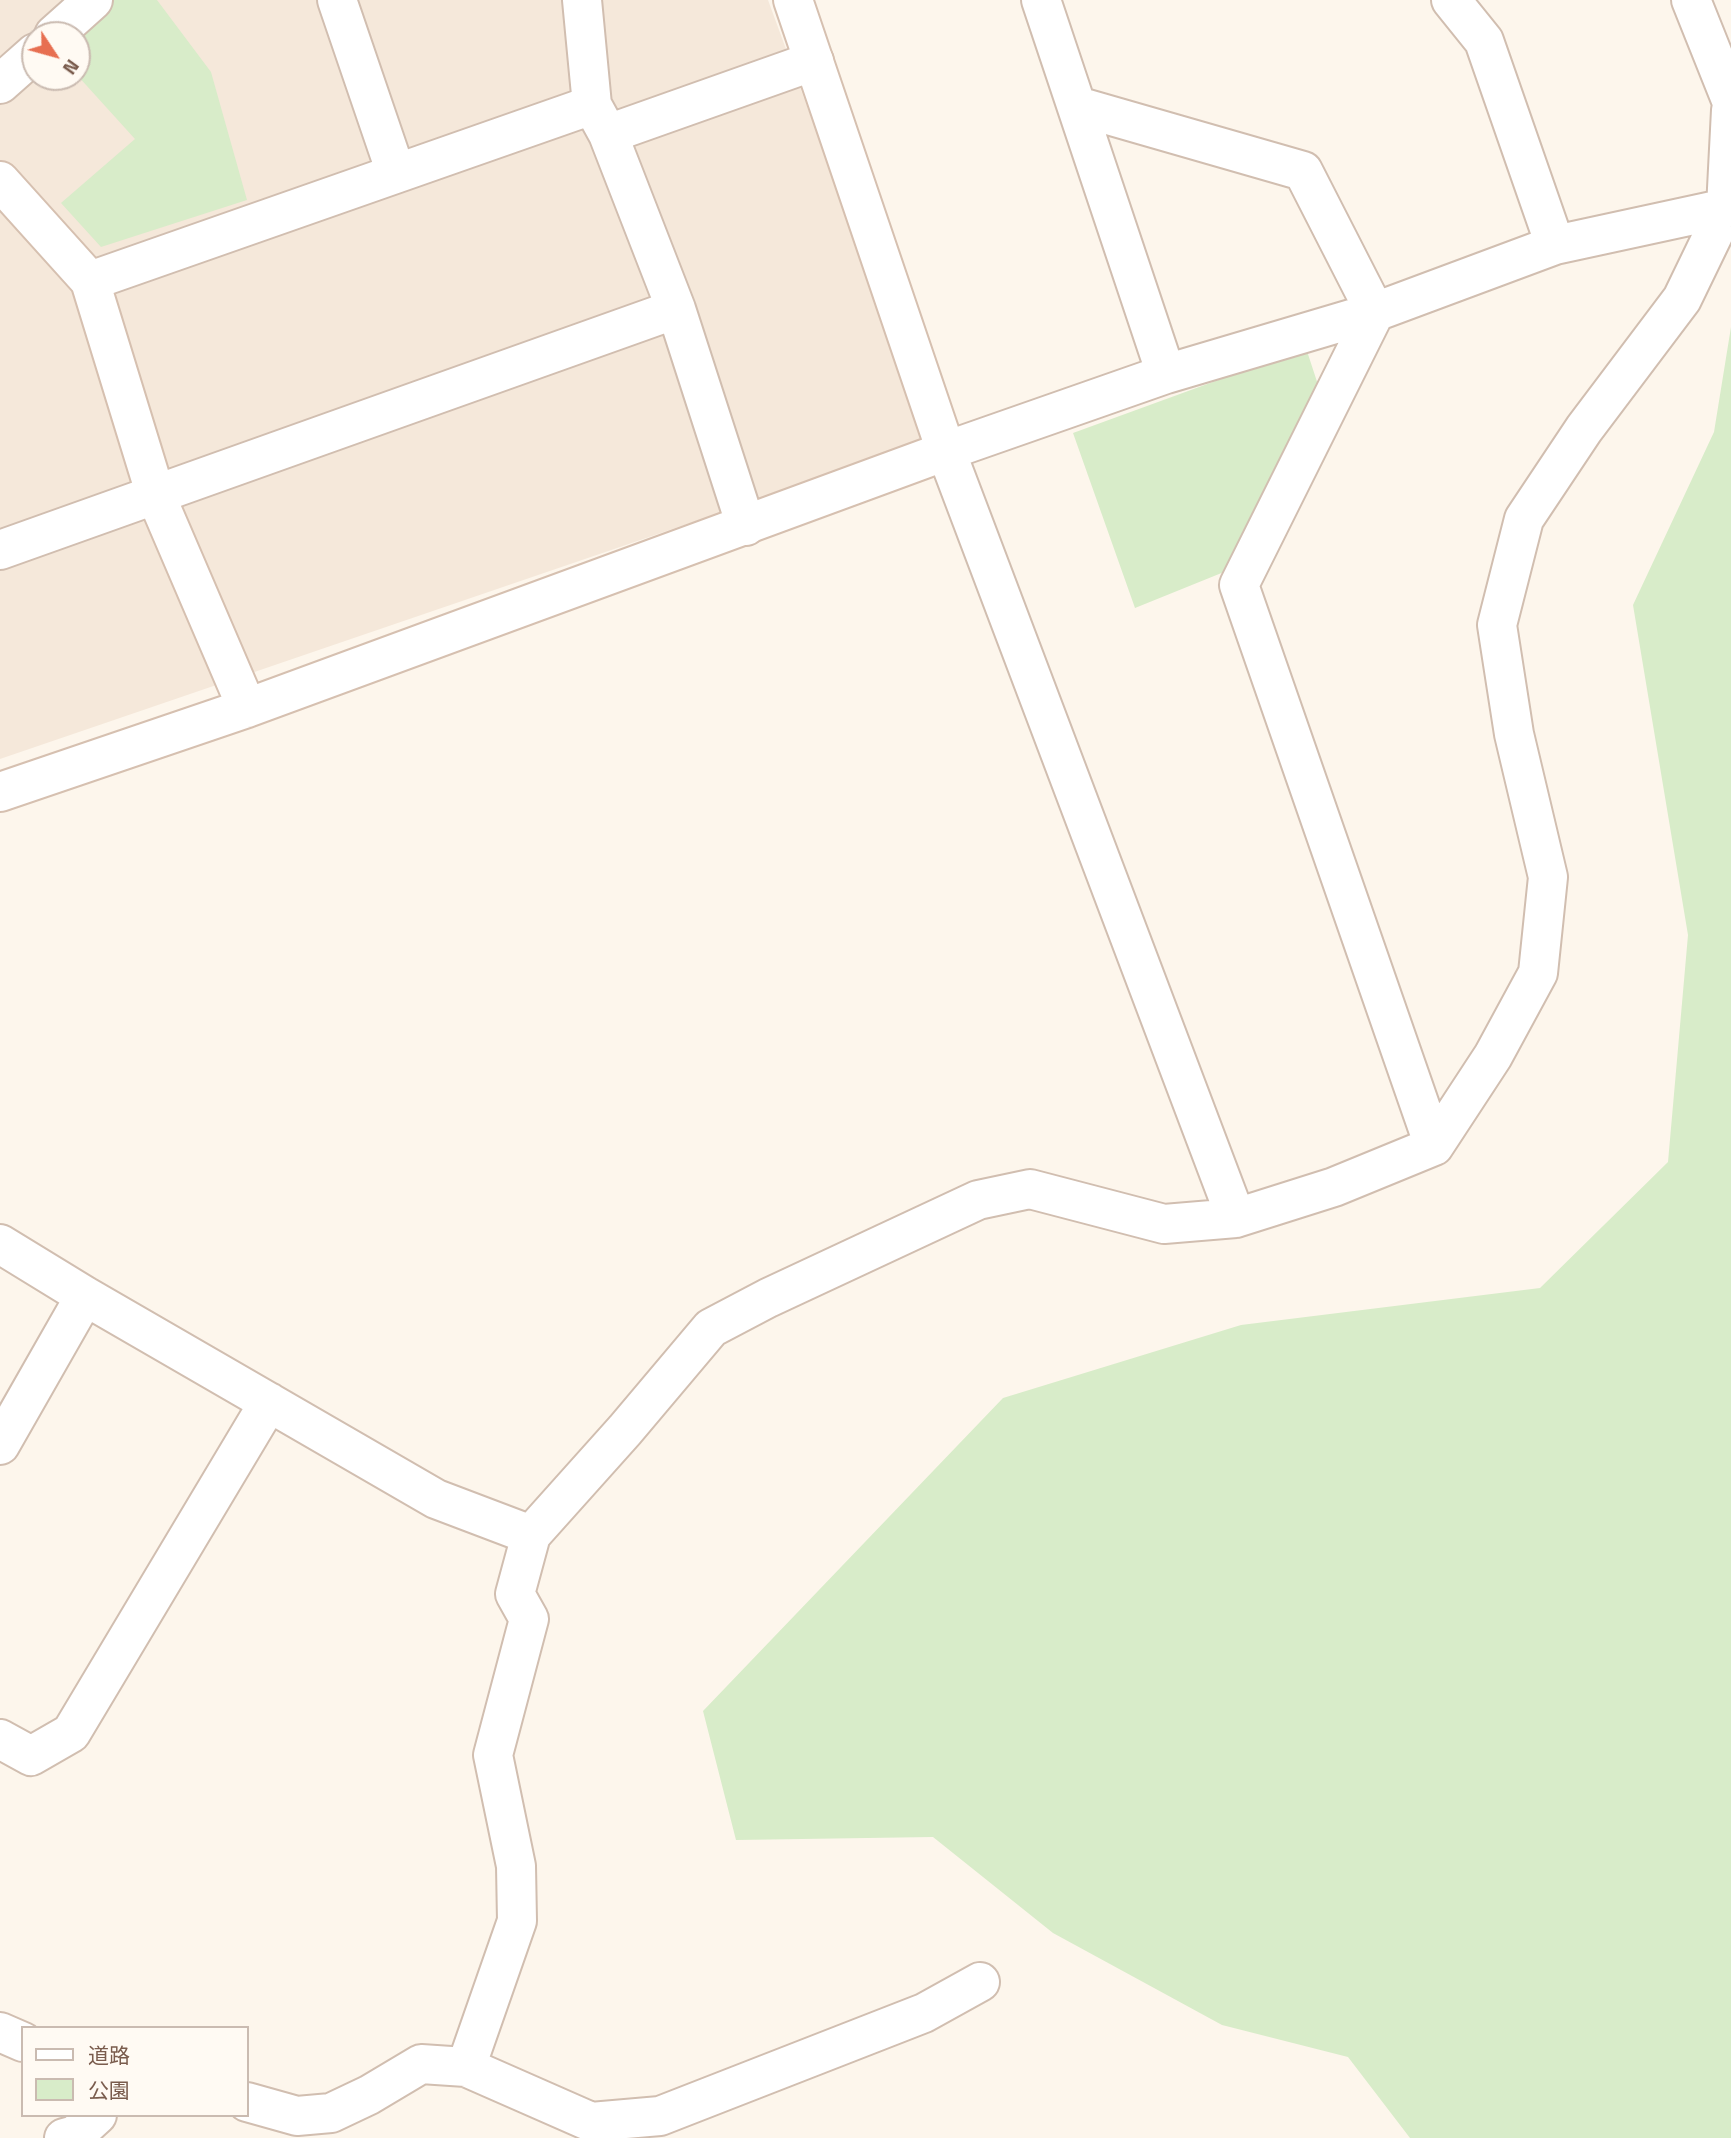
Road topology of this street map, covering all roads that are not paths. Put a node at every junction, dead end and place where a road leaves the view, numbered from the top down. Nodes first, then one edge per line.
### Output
1 (93, 0) edge
2 (337, 0) edge
3 (582, 0) edge
4 (793, 0) edge
5 (1041, 0) edge
6 (1451, 0) edge
7 (1691, 0) edge
8 (70, 21) edge
9 (814, 61) junction
10 (21, 66) edge
11 (0, 85) edge
12 (1731, 100) edge
13 (1077, 106) junction
14 (1731, 110) edge
15 (600, 119) junction
16 (396, 173) junction
17 (0, 181) edge
18 (1726, 208) junction
19 (1555, 245) junction
20 (90, 281) junction
21 (676, 309) junction
22 (1375, 312) junction
23 (1166, 374) junction
24 (946, 451) junction
25 (156, 496) junction
26 (746, 526) junction
27 (0, 550) edge
28 (247, 708) junction
29 (0, 792) edge
30 (1434, 1146) junction
31 (1236, 1218) junction
32 (0, 1244) edge
33 (85, 1296) junction
34 (269, 1402) junction
35 (0, 1445) edge
36 (531, 1535) junction
37 (0, 1739) edge
38 (980, 1982) dead end
39 (0, 2032) edge
40 (21, 2041) edge
41 (466, 2067) junction
42 (248, 2102) edge
43 (95, 2117) edge
44 (595, 2130) edge
45 (64, 2138) edge

1 - 8 street
2 - 16 street
3 - 15 street
4 - 9 street
5 - 13 street
6 - 19 street
7 - 12 street
9 - 15 street
9 - 24 street
10 - 11 street
13 - 22 street
13 - 23 street
14 - 18 street
15 - 16 street
15 - 21 street
16 - 20 street
17 - 20 street
18 - 19 street
18 - 30 street
19 - 22 street
20 - 25 street
21 - 25 street
21 - 26 street
22 - 23 street
22 - 30 street
23 - 24 street
24 - 26 street
24 - 31 street
25 - 27 street
25 - 28 street
26 - 28 street
28 - 29 street
30 - 31 street
31 - 36 street
32 - 33 street
33 - 34 street
33 - 35 street
34 - 36 street
34 - 37 street
36 - 41 street
38 - 44 street
39 - 40 street
41 - 42 street
41 - 44 street
43 - 45 street

